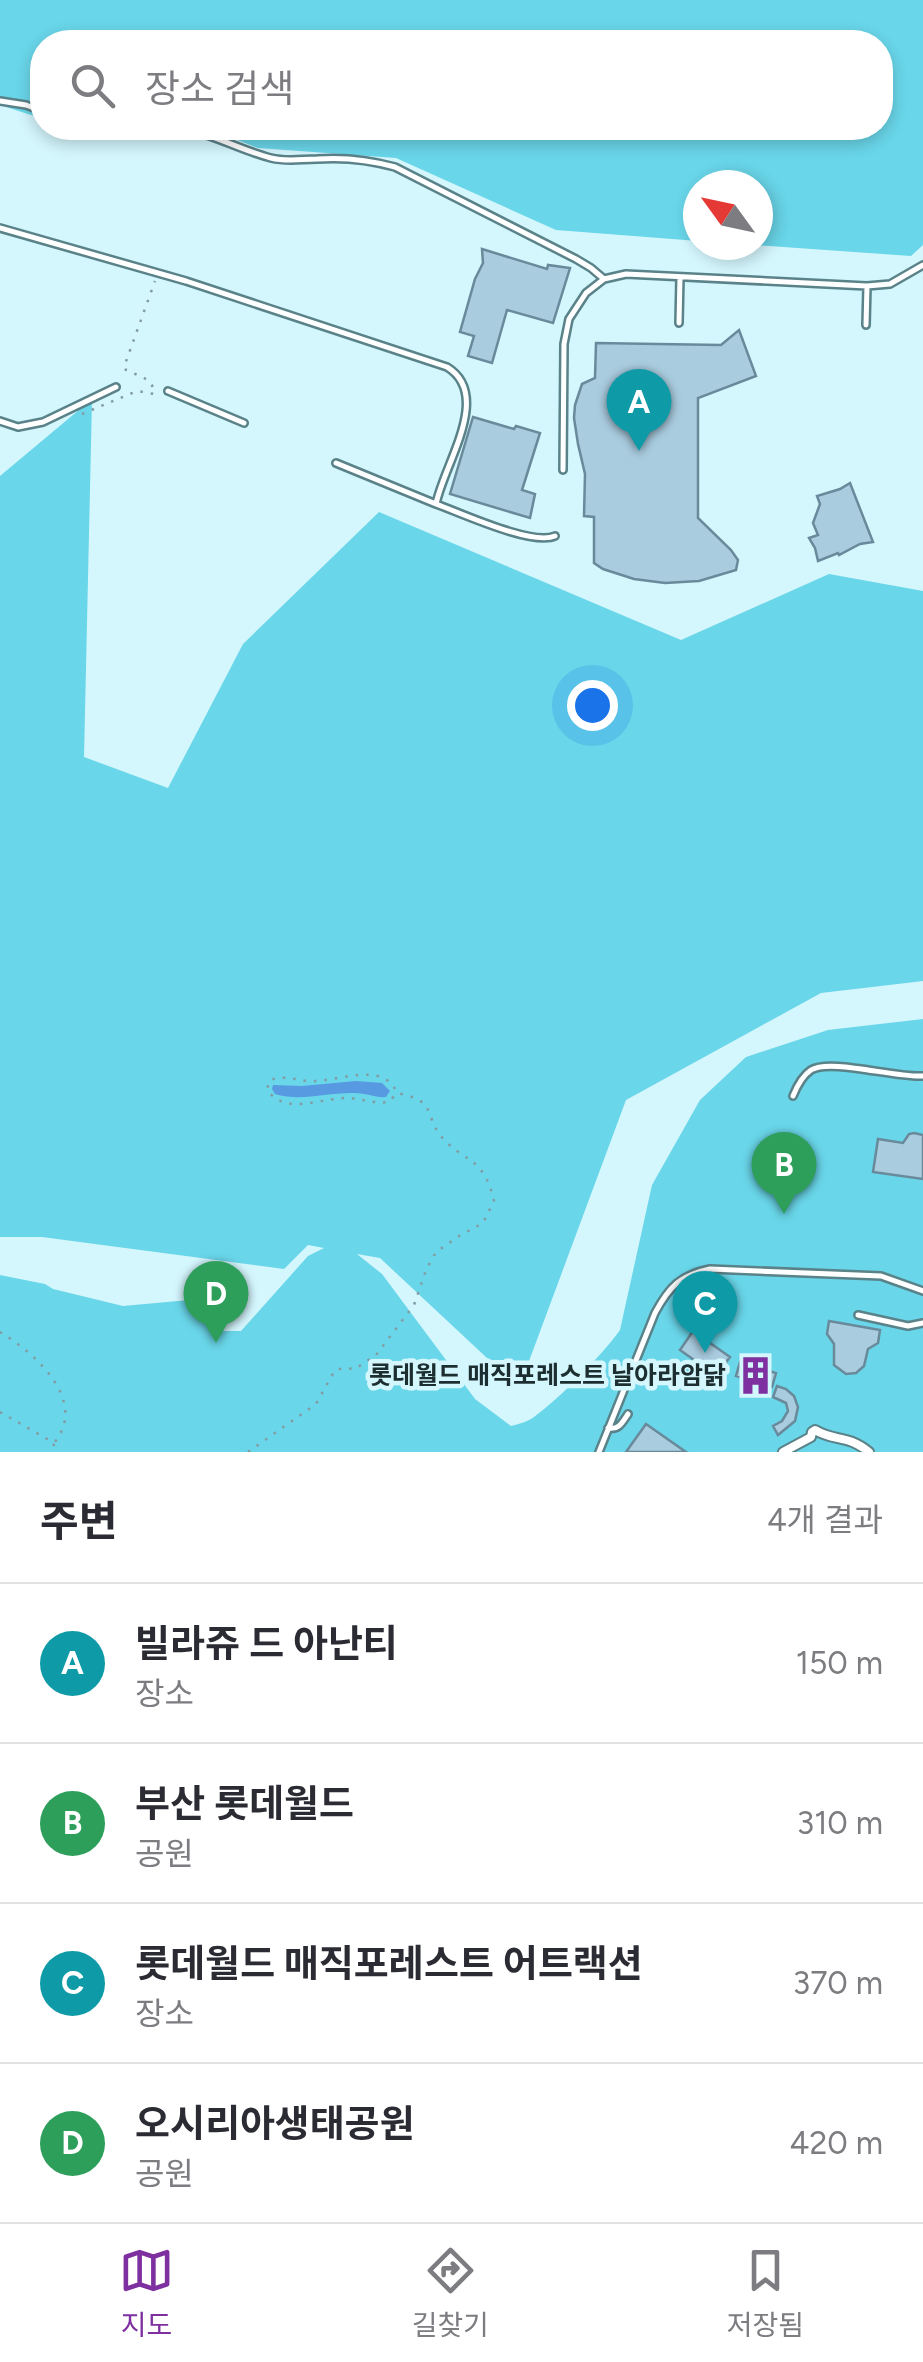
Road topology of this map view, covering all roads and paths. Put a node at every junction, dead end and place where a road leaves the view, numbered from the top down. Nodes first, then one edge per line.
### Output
1 (0, 101) edge
2 (30, 106) edge
3 (225, 140) edge
4 (0, 228) edge
5 (923, 266) edge
6 (158, 274) junction
7 (680, 277) junction
8 (604, 279) junction
9 (867, 286) junction
10 (679, 323) dead end
11 (866, 325) dead end
12 (116, 387) dead end
13 (168, 390) dead end
14 (76, 416) dead end
15 (0, 421) edge
16 (244, 423) dead end
17 (336, 463) dead end
18 (563, 470) dead end
19 (436, 504) junction
20 (554, 536) dead end
21 (923, 1076) edge
22 (397, 1092) junction
23 (793, 1096) dead end
24 (923, 1291) edge
25 (858, 1315) dead end
26 (923, 1322) edge
27 (0, 1332) edge
28 (0, 1412) edge
29 (628, 1414) dead end
30 (608, 1428) junction
31 (54, 1443) junction
32 (255, 1450) edge
33 (53, 1452) edge
34 (248, 1452) edge
35 (599, 1452) edge
36 (784, 1452) edge
37 (869, 1452) edge

1 - 2 lane
3 - 8 lane
4 - 6 lane
5 - 9 lane
6 - 14 path
6 - 19 lane
7 - 8 lane
7 - 9 lane
7 - 10 lane
8 - 18 lane
9 - 11 lane
12 - 15 lane
13 - 16 lane
17 - 19 lane
19 - 20 lane
21 - 23 lane
22 - 22 path
22 - 32 path
24 - 30 lane
25 - 26 lane
27 - 31 path
28 - 31 path
29 - 30 lane
30 - 35 lane
31 - 33 path
32 - 34 path
36 - 37 street

